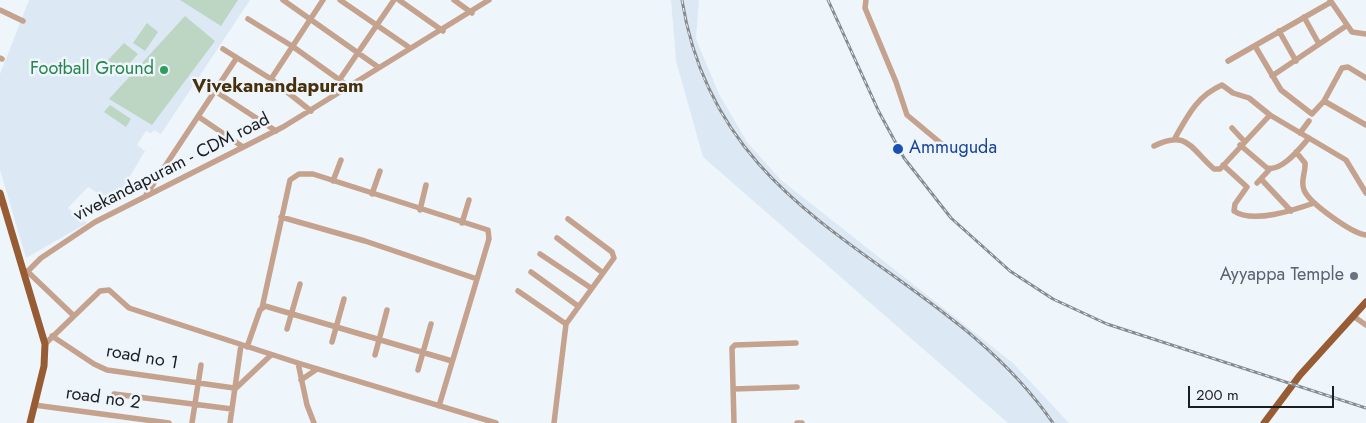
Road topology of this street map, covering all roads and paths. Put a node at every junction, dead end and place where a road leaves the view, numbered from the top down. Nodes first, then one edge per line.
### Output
1 (283, 0) edge
2 (322, 0) edge
3 (340, 0) edge
4 (394, 0) edge
5 (399, 0) edge
6 (454, 0) edge
7 (489, 0) edge
8 (866, 0) edge
9 (1330, 1) edge
10 (0, 10) edge
11 (472, 12) junction
12 (1304, 17) junction
13 (310, 18) junction
14 (248, 19) dead end
15 (23, 21) dead end
16 (377, 25) junction
17 (1346, 26) junction
18 (443, 30) junction
19 (1279, 31) junction
20 (1366, 34) edge
21 (1319, 44) junction
22 (292, 46) junction
23 (1255, 46) junction
24 (410, 48) junction
25 (223, 49) dead end
26 (359, 52) junction
27 (236, 59) junction
28 (1228, 61) dead end
29 (1296, 61) junction
30 (378, 66) junction
31 (1272, 76) junction
32 (1366, 78) edge
33 (271, 79) junction
34 (340, 80) junction
35 (348, 86) junction
36 (215, 91) junction
37 (1324, 101) junction
38 (311, 111) junction
39 (1270, 115) junction
40 (199, 117) junction
41 (1309, 121) dead end
42 (1366, 125) edge
43 (1232, 128) dead end
44 (276, 131) junction
45 (1300, 133) junction
46 (1175, 138) junction
47 (1309, 138) junction
48 (1242, 143) junction
49 (943, 145) dead end
50 (1154, 146) dead end
51 (243, 147) junction
52 (1296, 152) junction
53 (340, 160) dead end
54 (1223, 165) junction
55 (1270, 169) junction
56 (380, 171) dead end
57 (333, 181) junction
58 (426, 185) dead end
59 (0, 193) edge
60 (1366, 193) edge
61 (146, 194) junction
62 (372, 194) junction
63 (469, 200) dead end
64 (1314, 203) junction
65 (420, 210) junction
66 (1291, 211) junction
67 (281, 217) junction
68 (568, 219) dead end
69 (462, 222) junction
70 (1366, 235) edge
71 (557, 238) dead end
72 (540, 254) dead end
73 (531, 272) dead end
74 (603, 272) junction
75 (26, 273) junction
76 (477, 279) junction
77 (300, 284) dead end
78 (591, 288) junction
79 (518, 291) dead end
80 (344, 299) dead end
81 (1366, 302) edge
82 (578, 306) junction
83 (262, 308) junction
84 (387, 310) dead end
85 (291, 315) junction
86 (74, 316) junction
87 (1353, 316) junction
88 (431, 324) dead end
89 (566, 324) junction
90 (1366, 325) edge
91 (336, 328) junction
92 (287, 329) dead end
93 (52, 336) junction
94 (379, 340) junction
95 (332, 342) dead end
96 (45, 344) junction
97 (796, 344) dead end
98 (244, 346) junction
99 (423, 352) junction
100 (271, 354) junction
101 (375, 355) dead end
102 (452, 361) junction
103 (298, 364) junction
104 (201, 366) dead end
105 (317, 369) junction
106 (418, 370) dead end
107 (301, 380) junction
108 (198, 383) junction
109 (797, 387) dead end
110 (234, 389) junction
111 (733, 389) junction
112 (114, 394) dead end
113 (195, 404) junction
114 (34, 405) junction
115 (440, 406) junction
116 (232, 409) junction
117 (120, 420) edge
118 (1266, 422) edge
119 (30, 423) edge
120 (169, 423) edge
121 (192, 423) edge
122 (230, 423) edge
123 (314, 423) edge
124 (496, 423) edge
125 (554, 423) edge
126 (734, 423) edge
127 (797, 423) edge
128 (802, 423) edge

1 - 13 street
2 - 13 street
3 - 16 street
4 - 16 street
5 - 18 street
6 - 11 street
7 - 11 street, vivekandapuram - CDM road
8 - 49 street
9 - 12 street
9 - 17 street
10 - 15 street
11 - 18 street, vivekandapuram - CDM road
12 - 19 street
12 - 21 street
13 - 22 street
13 - 26 street
14 - 22 street
16 - 24 street
16 - 26 street
17 - 20 street
17 - 21 street
18 - 24 street, vivekandapuram - CDM road
19 - 23 street
19 - 29 street
21 - 29 street
22 - 33 street
22 - 34 street
23 - 28 street
23 - 31 street
24 - 30 street, vivekandapuram - CDM road
25 - 27 street
26 - 30 street
26 - 34 street
27 - 33 street
27 - 36 street
29 - 31 street
30 - 35 street, vivekandapuram - CDM road
31 - 37 street
32 - 37 street
33 - 38 street
34 - 35 street
35 - 38 street, vivekandapuram - CDM road
36 - 40 street
36 - 44 street
37 - 42 street
38 - 44 street, vivekandapuram - CDM road
39 - 45 street
39 - 46 street
39 - 48 street
40 - 51 street
40 - 61 street
41 - 45 street
43 - 48 street
44 - 51 street, vivekandapuram - CDM road
45 - 47 street
46 - 50 street
46 - 54 street
47 - 52 street
47 - 60 street
48 - 54 street
48 - 55 street
51 - 61 street, vivekandapuram - CDM road
52 - 55 street
52 - 64 street
53 - 57 street
54 - 66 street
55 - 66 street
56 - 62 street
57 - 62 street
57 - 67 street
58 - 65 street
59 - 75 main road
61 - 75 street, vivekandapuram - CDM road
62 - 65 street
63 - 69 street
64 - 66 street
64 - 70 street
65 - 69 street
67 - 76 street
67 - 83 street
68 - 74 street
69 - 76 street
71 - 74 street
72 - 78 street
73 - 82 street
74 - 78 street
75 - 86 street
75 - 96 main road
76 - 102 street
77 - 85 street
78 - 82 street
79 - 89 street
80 - 91 street
81 - 87 main road
82 - 89 street
83 - 85 street
83 - 98 street
84 - 94 street
85 - 91 street
85 - 92 street
86 - 93 street
86 - 98 street
87 - 90 street
87 - 118 main road
88 - 99 street
89 - 125 street
91 - 94 street
91 - 95 street
93 - 96 street
93 - 108 street, road no 1
94 - 99 street
94 - 101 street
96 - 114 main road
97 - 111 street
98 - 100 street
98 - 110 street
99 - 102 street
99 - 106 street
100 - 103 street
100 - 110 street
102 - 115 street
103 - 105 street
103 - 107 street
104 - 108 street
105 - 107 street
105 - 115 street
107 - 123 street
108 - 110 street, road no 1
108 - 113 street
109 - 111 street
110 - 116 street
111 - 126 street
112 - 113 street
113 - 116 street
113 - 121 street
114 - 117 street, road no 2
114 - 119 main road
115 - 124 street
116 - 122 street
117 - 120 street, road no 2
127 - 128 street

